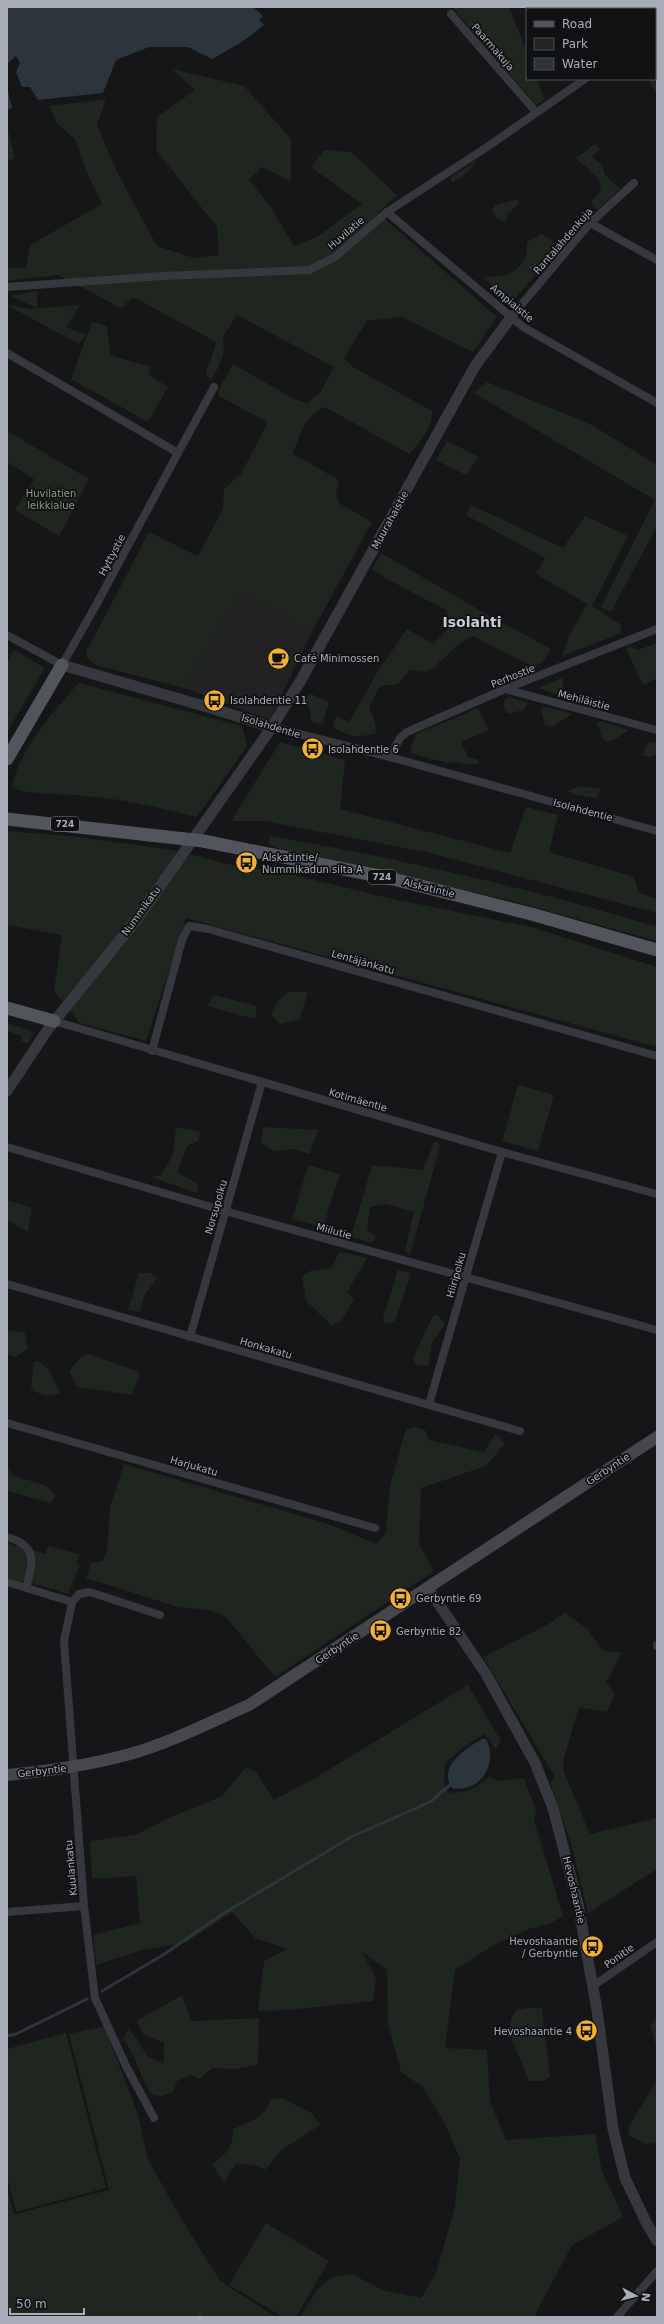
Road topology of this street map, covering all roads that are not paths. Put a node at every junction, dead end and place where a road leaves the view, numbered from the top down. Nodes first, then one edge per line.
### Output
1 (451, 14) dead end
2 (584, 80) edge
3 (536, 112) junction
4 (634, 184) dead end
5 (387, 212) junction
6 (590, 223) junction
7 (657, 260) edge
8 (7, 287) edge
9 (512, 316) junction
10 (7, 353) edge
11 (214, 387) dead end
12 (657, 402) edge
13 (178, 453) junction
14 (657, 630) edge
15 (7, 635) edge
16 (62, 665) junction
17 (506, 689) junction
18 (272, 727) junction
19 (657, 730) edge
20 (390, 757) junction
21 (7, 759) edge
22 (7, 811) edge
23 (7, 819) edge
24 (28, 821) junction
25 (657, 831) edge
26 (657, 950) edge
27 (7, 1008) edge
28 (54, 1021) junction
29 (152, 1051) junction
30 (657, 1056) edge
31 (262, 1082) junction
32 (7, 1091) edge
33 (7, 1147) edge
34 (502, 1152) junction
35 (657, 1194) edge
36 (225, 1211) junction
37 (466, 1277) junction
38 (7, 1284) edge
39 (657, 1330) edge
40 (190, 1336) junction
41 (429, 1404) junction
42 (7, 1423) edge
43 (520, 1431) dead end
44 (657, 1437) edge
45 (375, 1528) dead end
46 (7, 1537) edge
47 (7, 1582) edge
48 (26, 1588) junction
49 (428, 1588) junction
50 (72, 1602) junction
51 (160, 1615) dead end
52 (73, 1767) junction
53 (7, 1775) edge
54 (84, 1906) junction
55 (7, 1912) edge
56 (657, 1942) edge
57 (593, 1986) junction
58 (154, 2118) dead end
59 (657, 2241) edge
60 (657, 2271) edge
61 (617, 2317) edge

1 - 3 street, Paarmakuja
2 - 3 street, Huvilatie
3 - 5 street, Huvilatie
4 - 6 street, Rantalahdenkuja
5 - 8 street, Huvilatie
5 - 9 street, Ampiaistie
6 - 7 street
6 - 9 street, Rantalahdenkuja
9 - 12 street, Ampiaistie
9 - 18 street, Muurahaistie
10 - 13 street
11 - 13 street, Hyttystie
13 - 16 street, Hyttystie
14 - 17 street, Perhostie
15 - 16 street, Isolahdentie
16 - 18 street, Isolahdentie
16 - 21 main road
17 - 19 street, Mehiläistie
17 - 20 street, Perhostie
18 - 20 street, Isolahdentie
18 - 28 street, Nummikatu
20 - 25 street, Isolahdentie
22 - 24 main road
23 - 24 main road, Alskatintie / 724
24 - 26 main road, Alskatintie / 724
27 - 28 main road
28 - 29 street, Kotimäentie
28 - 32 street, Nummikatu
29 - 30 street, Lentäjänkatu
29 - 31 street, Kotimäentie
31 - 34 street, Kotimäentie
31 - 36 street, Norsupolku
33 - 36 street, Miilutie
34 - 35 street, Kotimäentie
34 - 37 street, Hiiripolku
36 - 37 street, Miilutie
36 - 40 street, Norsupolku
37 - 39 street, Miilutie
37 - 41 street, Hiiripolku
38 - 40 street, Honkakatu
40 - 41 street, Honkakatu
41 - 43 street, Honkakatu
42 - 45 street, Harjukatu
44 - 49 main road, Gerbyntie
46 - 48 street
47 - 48 street
48 - 50 street
49 - 52 main road, Gerbyntie
49 - 57 street, Hevoshaantie
50 - 51 street
50 - 52 street, Kuulankatu
52 - 53 main road, Gerbyntie
52 - 54 street, Kuulankatu
54 - 55 street
54 - 58 street, Kuulankatu
56 - 57 street, Ponitie
57 - 59 street, Hevoshaantie
60 - 61 street

